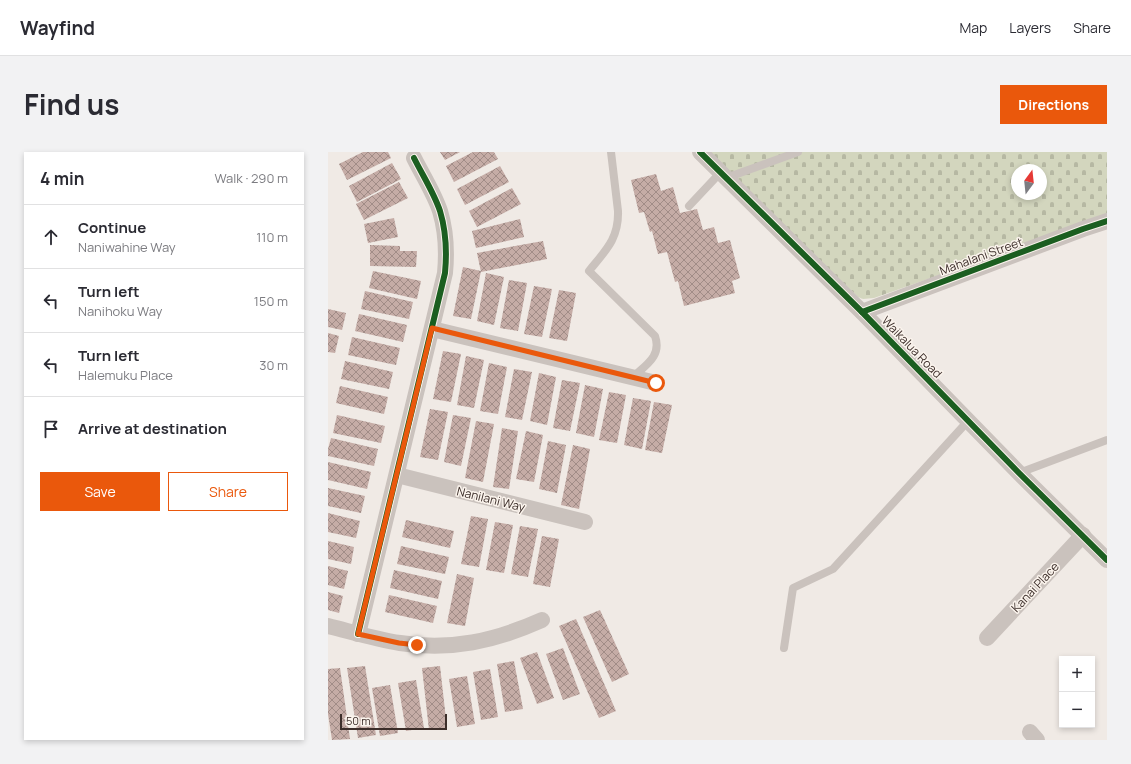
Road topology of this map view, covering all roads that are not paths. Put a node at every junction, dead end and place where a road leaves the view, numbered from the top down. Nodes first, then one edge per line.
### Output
1 (611, 152) edge
2 (700, 152) edge
3 (798, 152) edge
4 (414, 158) dead end
5 (723, 175) junction
6 (689, 206) dead end
7 (1107, 221) edge
8 (862, 312) junction
9 (432, 328) junction
10 (632, 378) junction
11 (656, 383) dead end
12 (968, 421) junction
13 (1107, 440) edge
14 (1019, 473) junction
15 (397, 475) junction
16 (585, 522) dead end
17 (1083, 536) junction
18 (1107, 560) edge
19 (542, 620) dead end
20 (328, 626) edge
21 (358, 634) junction
22 (987, 638) dead end
23 (784, 648) dead end

1 - 10 lane
2 - 5 street, Waikalua Road
3 - 5 lane
4 - 9 street
5 - 6 lane
5 - 8 street, Waikalua Road
7 - 8 street, Mahalani Street
8 - 12 street, Waikalua Road
9 - 10 street
9 - 15 street
10 - 11 street
12 - 14 street, Waikalua Road
12 - 23 lane
13 - 14 lane
14 - 17 street, Waikalua Road
15 - 16 street, Nanilani Way
15 - 21 street
17 - 18 street, Waikalua Road
17 - 22 street, Kanai Place
19 - 21 street
20 - 21 street

